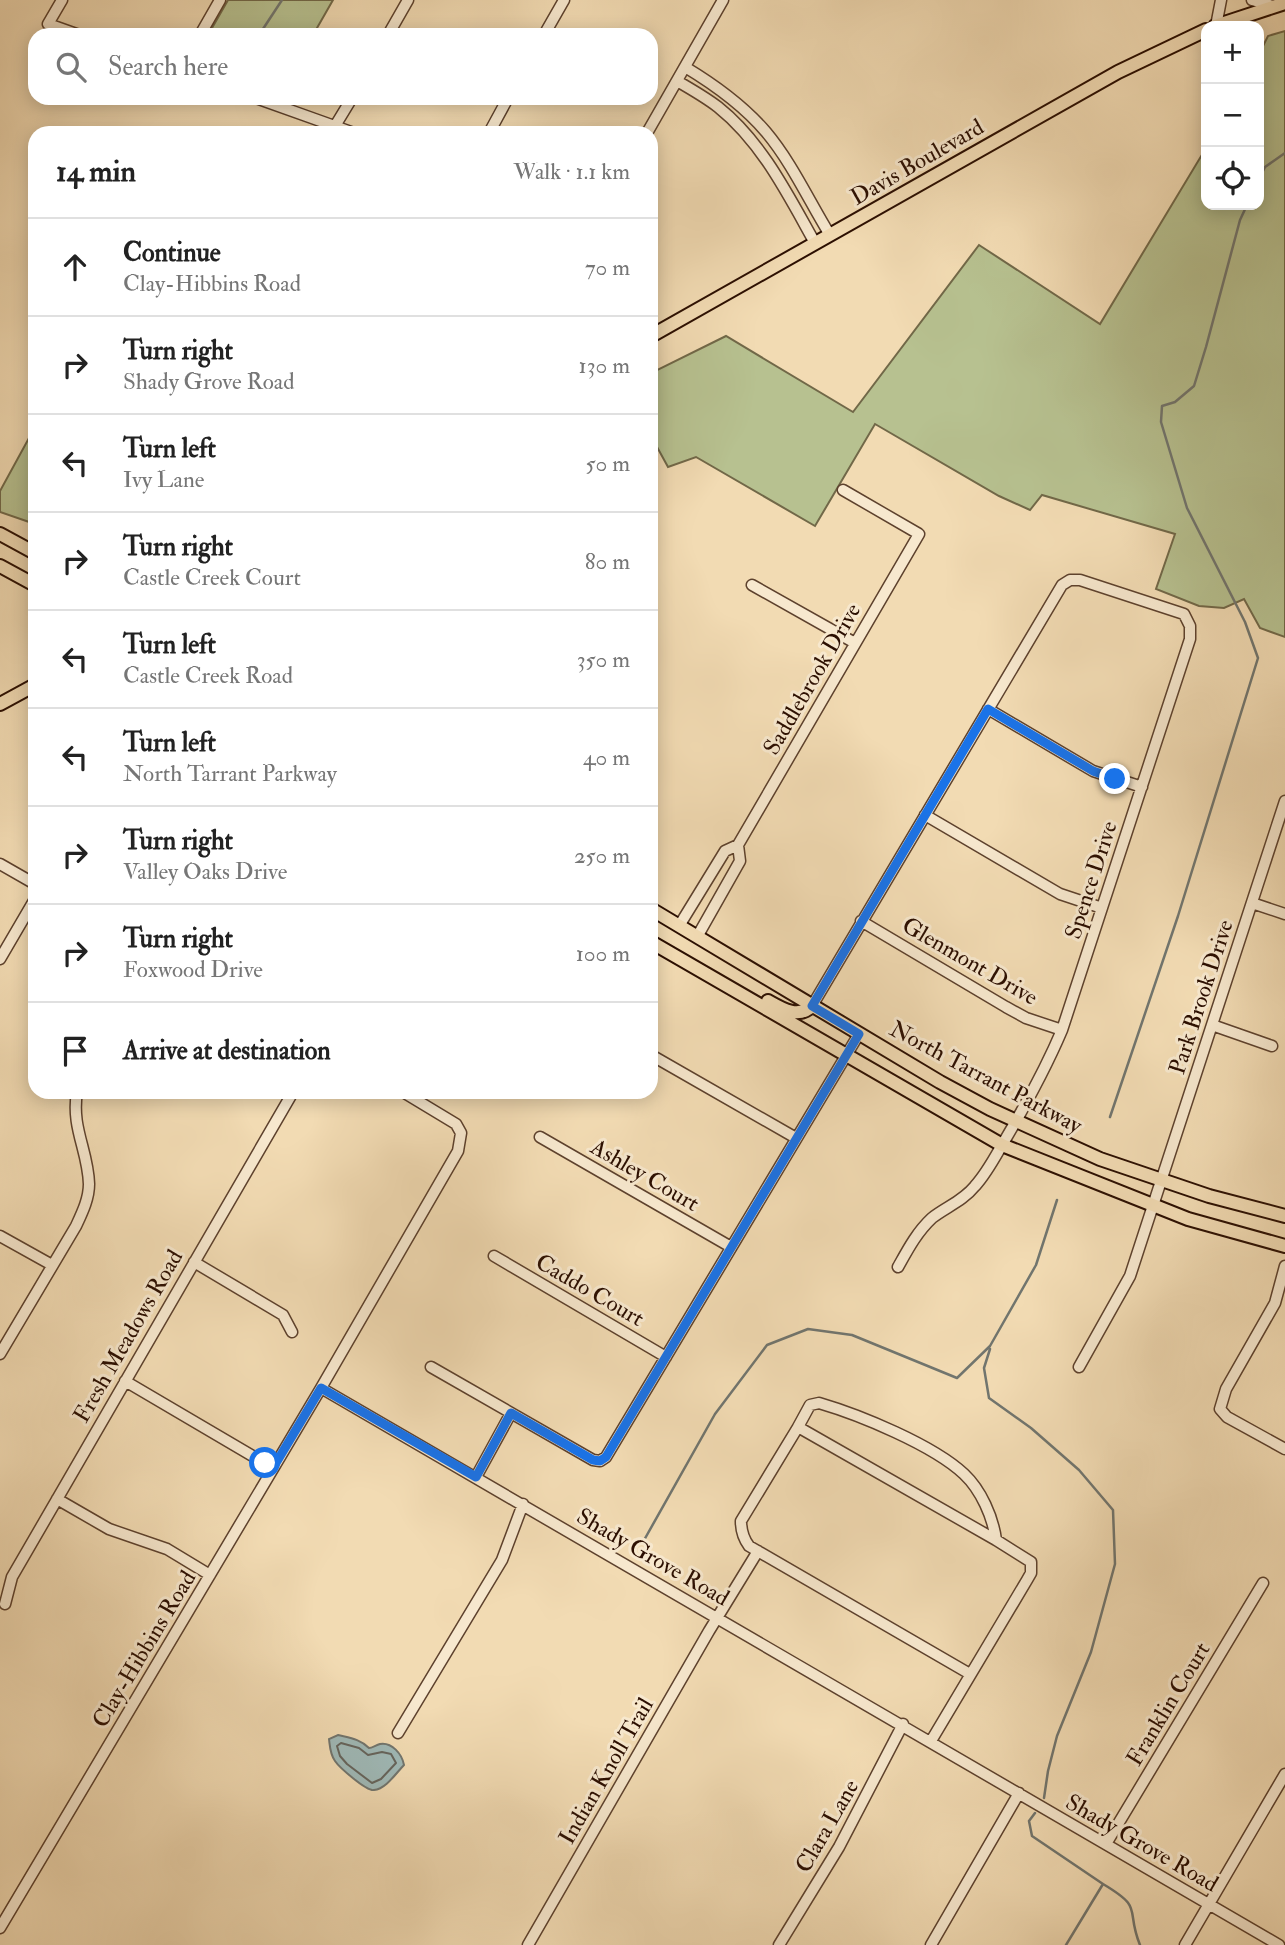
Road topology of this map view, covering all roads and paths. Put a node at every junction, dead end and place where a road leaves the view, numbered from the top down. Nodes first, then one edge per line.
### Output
1 (62, 0) edge
2 (220, 0) edge
3 (408, 0) edge
4 (564, 0) edge
5 (723, 0) edge
6 (1221, 0) edge
7 (1252, 0) edge
8 (1279, 4) edge
9 (1216, 21) edge
10 (1230, 21) edge
11 (59, 28) edge
12 (204, 28) edge
13 (392, 28) edge
14 (548, 28) edge
15 (1201, 32) edge
16 (685, 67) junction
17 (677, 81) junction
18 (276, 105) edge
19 (348, 105) edge
20 (505, 105) edge
21 (335, 126) joint
22 (493, 126) edge
23 (651, 126) edge
24 (830, 235) junction
25 (815, 243) junction
26 (658, 332) edge
27 (843, 489) dead end
28 (0, 534) edge
29 (28, 550) edge
30 (0, 566) edge
31 (28, 581) edge
32 (752, 586) dead end
33 (855, 643) junction
34 (28, 689) edge
35 (0, 704) edge
36 (988, 709) junction
37 (1142, 787) junction
38 (1285, 801) edge
39 (925, 815) junction
40 (738, 845) junction
41 (0, 864) edge
42 (710, 875) junction
43 (28, 880) edge
44 (727, 885) junction
45 (1252, 903) junction
46 (1102, 908) junction
47 (28, 911) edge
48 (658, 913) edge
49 (1285, 914) edge
50 (861, 921) junction
51 (679, 926) junction
52 (697, 937) junction
53 (658, 946) edge
54 (0, 959) edge
55 (716, 980) junction
56 (812, 1006) junction
57 (1212, 1025) junction
58 (1062, 1030) junction
59 (859, 1034) junction
60 (1272, 1046) dead end
61 (845, 1056) junction
62 (658, 1059) edge
63 (76, 1099) edge
64 (289, 1099) edge
65 (415, 1099) edge
66 (1017, 1122) junction
67 (540, 1137) dead end
68 (796, 1138) junction
69 (1002, 1145) junction
70 (1160, 1180) junction
71 (1152, 1205) junction
72 (1285, 1216) edge
73 (0, 1236) edge
74 (1285, 1246) edge
75 (731, 1247) junction
76 (494, 1256) dead end
77 (194, 1262) junction
78 (52, 1265) junction
79 (1285, 1266) edge
80 (898, 1267) dead end
81 (292, 1332) dead end
82 (0, 1354) edge
83 (666, 1357) junction
84 (430, 1367) dead end
85 (1079, 1367) dead end
86 (125, 1381) junction
87 (321, 1388) junction
88 (511, 1413) junction
89 (798, 1427) junction
90 (1285, 1449) edge
91 (273, 1468) junction
92 (476, 1477) junction
93 (57, 1499) junction
94 (523, 1504) junction
95 (996, 1540) junction
96 (758, 1551) junction
97 (210, 1575) junction
98 (1263, 1583) dead end
99 (5, 1604) dead end
100 (719, 1618) junction
101 (970, 1674) junction
102 (903, 1724) junction
103 (398, 1733) dead end
104 (931, 1741) junction
105 (1285, 1774) edge
106 (1019, 1793) junction
107 (1106, 1844) junction
108 (1209, 1904) junction
109 (0, 1928) edge
110 (528, 1945) edge
111 (779, 1945) edge
112 (931, 1945) edge
113 (1185, 1945) edge
114 (1279, 1945) edge

1 - 11 street
2 - 12 street
3 - 13 street
4 - 14 street
5 - 16 street
6 - 9 street
7 - 8 street
8 - 10 main road
15 - 24 main road, Davis Boulevard
16 - 17 street
16 - 24 street
17 - 23 street
17 - 25 street
18 - 21 street
19 - 21 street
20 - 22 street
24 - 25 main road, Davis Boulevard
25 - 26 main road, Davis Boulevard
27 - 33 street, Saddlebrook Drive
28 - 29 main road
30 - 31 main road
32 - 33 street
33 - 40 street, Saddlebrook Drive
34 - 35 main road
36 - 37 street
36 - 37 street, Spence Drive
36 - 39 street
37 - 46 street, Spence Drive
38 - 45 street, Park Brook Drive
39 - 46 street
39 - 50 street
40 - 42 street, Saddlebrook Drive
40 - 44 street, Saddlebrook Drive
41 - 43 street
42 - 44 street
42 - 51 street, Saddlebrook Drive
44 - 52 street, Saddlebrook Drive
45 - 49 street
45 - 57 street, Park Brook Drive
46 - 58 street, Spence Drive
47 - 54 street
48 - 51 main road, North Tarrant Parkway
50 - 56 street
50 - 58 street, Glenmont Drive
51 - 52 main road, North Tarrant Parkway
52 - 56 main road, North Tarrant Parkway
53 - 55 main road, North Tarrant Parkway
55 - 56 main road
55 - 61 main road, North Tarrant Parkway
56 - 59 main road, North Tarrant Parkway
57 - 60 street
57 - 70 street, Park Brook Drive
58 - 66 street, Spence Drive
59 - 61 street
59 - 66 main road, North Tarrant Parkway
61 - 68 street
61 - 69 main road, North Tarrant Parkway
62 - 68 street
63 - 78 street
64 - 77 street, Fresh Meadows Road
65 - 87 street
66 - 69 street, Spence Drive
66 - 70 main road, North Tarrant Parkway
67 - 75 street, Ashley Court
68 - 75 street
69 - 71 main road, North Tarrant Parkway
69 - 80 street, Spence Drive
70 - 71 street, Park Brook Drive
70 - 72 main road, North Tarrant Parkway
71 - 74 main road, North Tarrant Parkway
71 - 85 street, Park Brook Drive
73 - 78 street
75 - 83 street
76 - 83 street, Caddo Court
77 - 81 street
77 - 86 street, Fresh Meadows Road
78 - 82 street
79 - 90 street
83 - 88 street
84 - 88 street
86 - 91 street
86 - 93 street, Fresh Meadows Road
87 - 91 street, Clay-Hibbins Road
87 - 92 street, Shady Grove Road
88 - 92 street
89 - 95 street
89 - 95 street
89 - 96 street
91 - 97 street, Clay-Hibbins Road
92 - 94 street, Shady Grove Road
93 - 97 street
93 - 99 street, Fresh Meadows Road
94 - 100 street, Shady Grove Road
94 - 103 street
95 - 101 street
96 - 100 street, Indian Knoll Trail
96 - 101 street
97 - 109 street, Clay-Hibbins Road
98 - 107 street, Franklin Court
100 - 102 street, Shady Grove Road
100 - 110 street, Indian Knoll Trail
101 - 104 street
102 - 104 street, Shady Grove Road
102 - 111 street, Clara Lane
104 - 106 street, Shady Grove Road
105 - 108 street
106 - 107 street, Shady Grove Road
106 - 112 street
107 - 108 street, Shady Grove Road
108 - 113 street
108 - 114 street, Shady Grove Road

